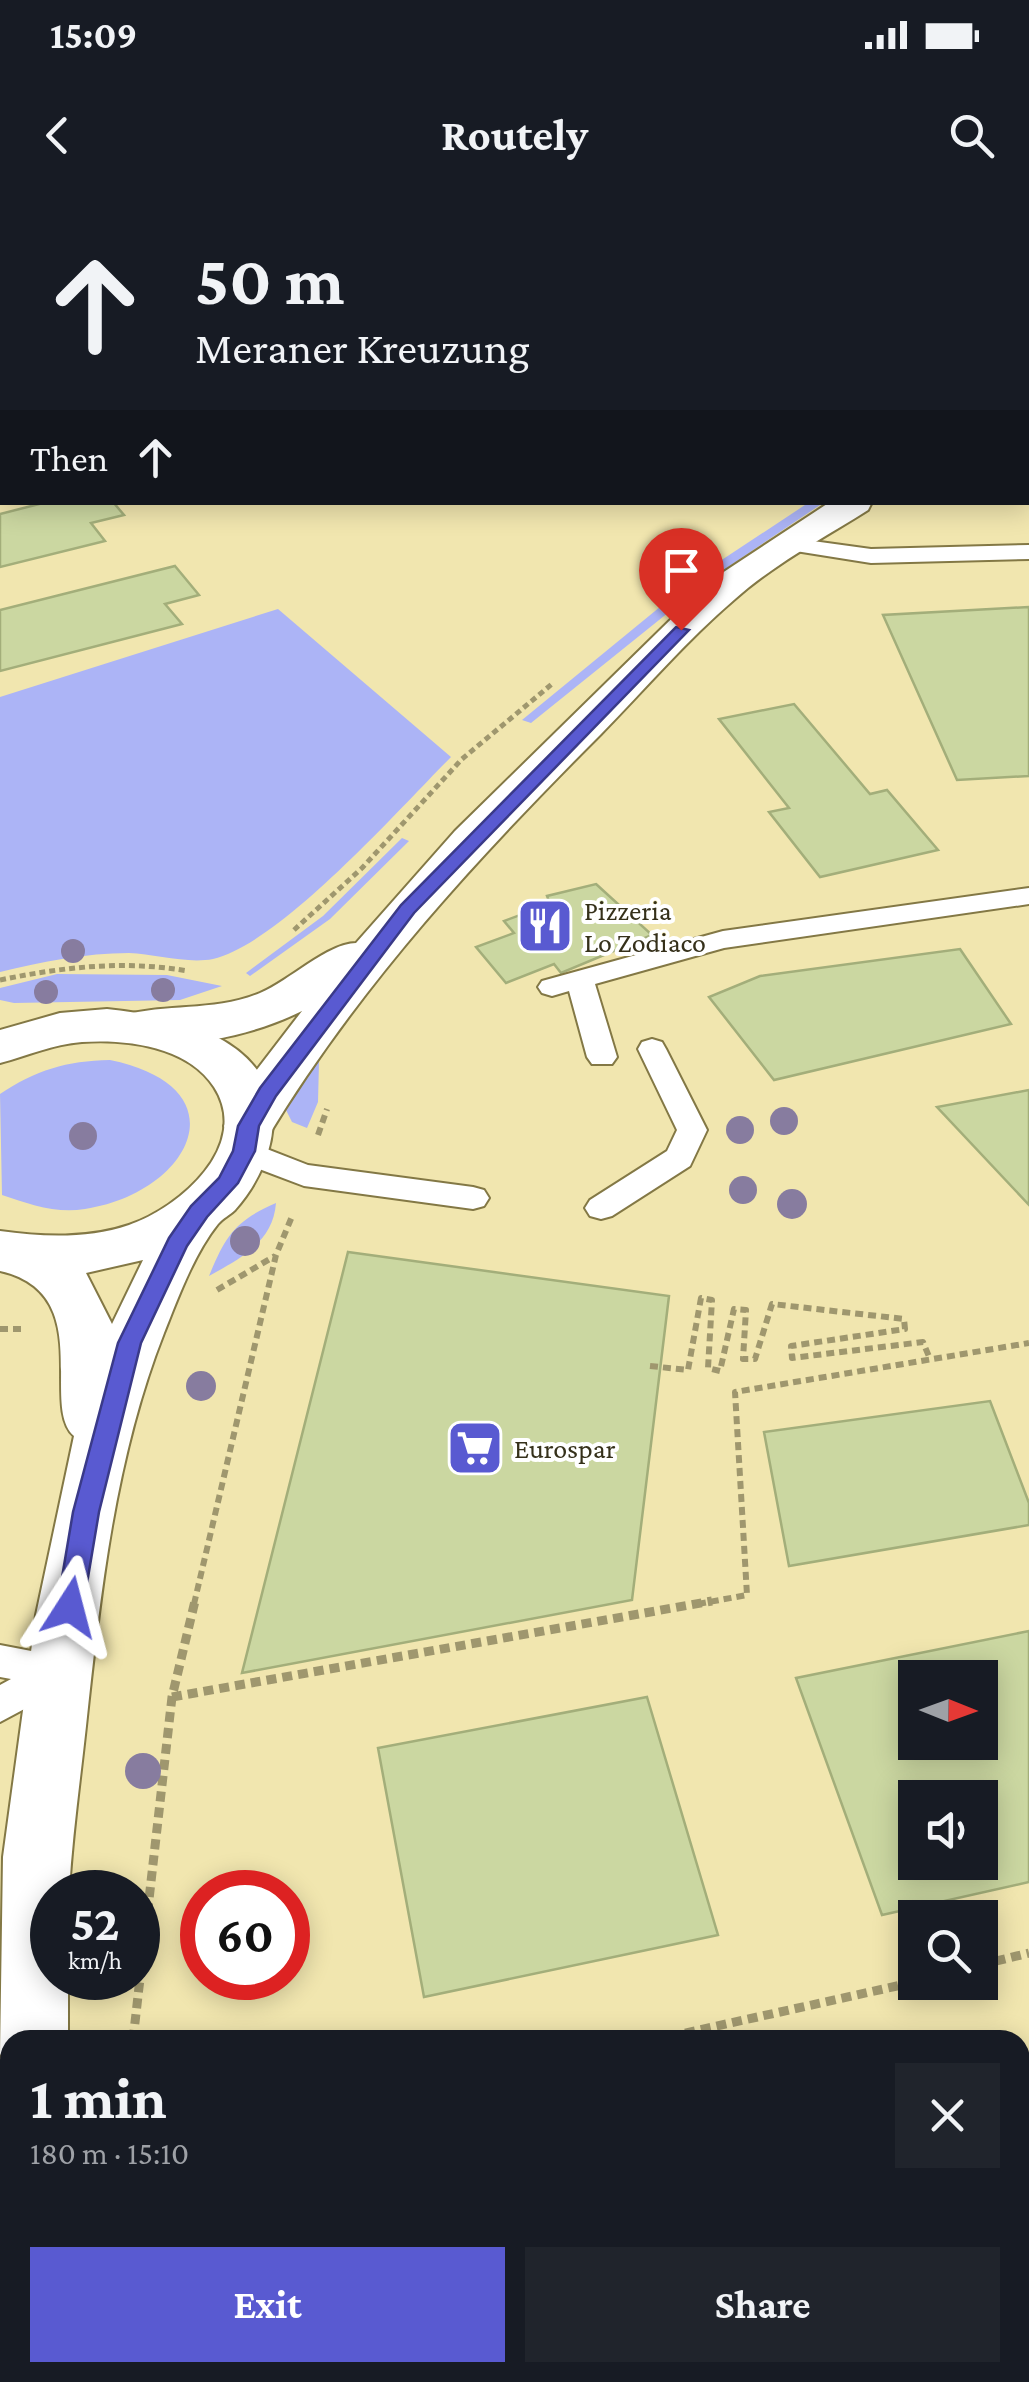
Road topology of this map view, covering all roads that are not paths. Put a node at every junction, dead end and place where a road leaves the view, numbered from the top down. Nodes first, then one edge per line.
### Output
1 (850, 505) edge
2 (792, 544) junction
3 (1029, 552) edge
4 (1029, 896) edge
5 (408, 909) junction
6 (138, 1027) junction
7 (51, 1030) junction
8 (0, 1033) edge
9 (0, 1047) edge
10 (652, 1049) dead end
11 (602, 1057) dead end
12 (246, 1139) junction
13 (473, 1198) dead end
14 (601, 1208) dead end
15 (199, 1211) junction
16 (12, 1254) edge
17 (86, 1512) junction
18 (30, 1666) edge
19 (0, 1704) edge
20 (31, 2030) edge

1 - 2 main road
2 - 3 lane
2 - 5 main road
4 - 11 lane
5 - 6 main road
5 - 12 main road
6 - 7 main road
6 - 12 main road
7 - 8 main road
7 - 9 main road
10 - 14 lane
12 - 13 lane
12 - 15 main road
15 - 16 main road
15 - 17 main road
16 - 17 main road
17 - 18 main road
18 - 19 lane
18 - 20 main road

